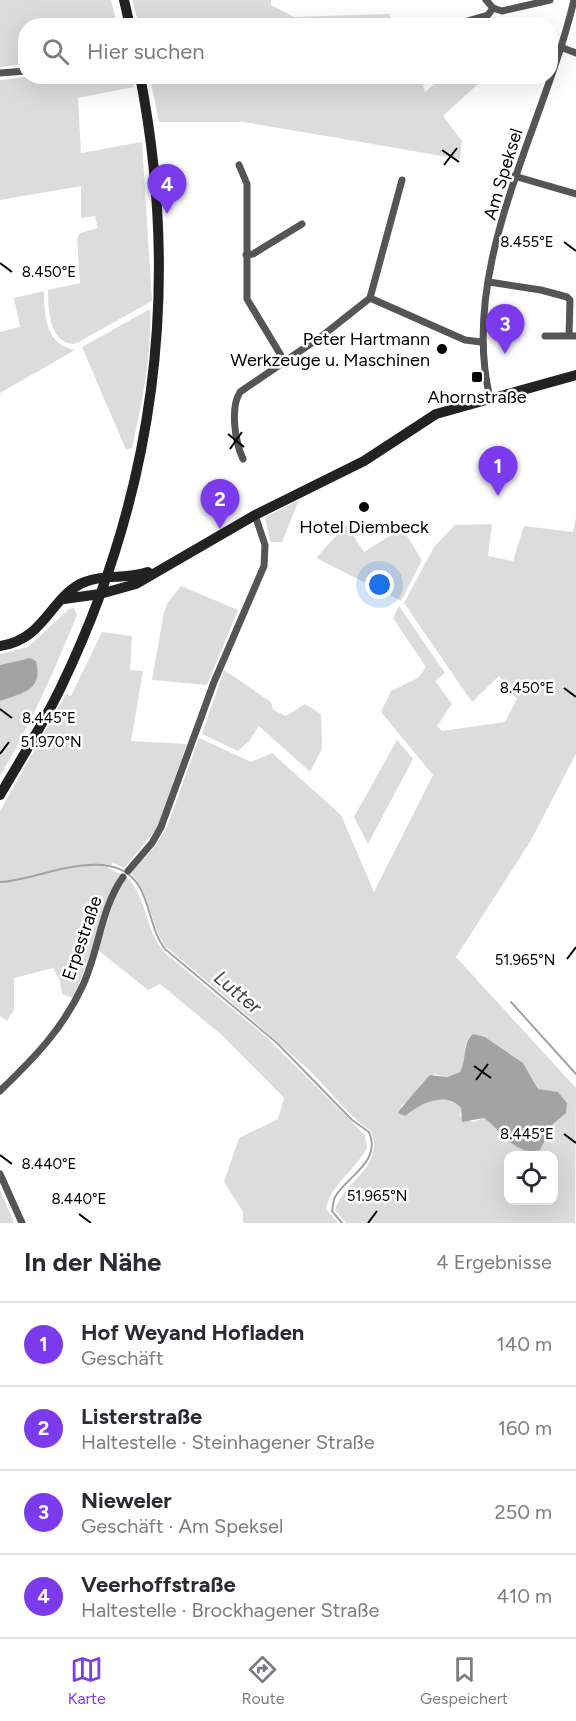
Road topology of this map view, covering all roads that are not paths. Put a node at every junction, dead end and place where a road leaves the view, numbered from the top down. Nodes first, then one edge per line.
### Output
1 (124, 0) edge
2 (486, 0) edge
3 (550, 0) edge
4 (574, 0) edge
5 (493, 9) junction
6 (128, 18) edge
7 (478, 18) edge
8 (563, 48) junction
9 (576, 53) edge
10 (558, 61) edge
11 (18, 72) edge
12 (0, 73) edge
13 (141, 84) edge
14 (549, 84) edge
15 (239, 165) dead end
16 (514, 176) junction
17 (402, 180) dead end
18 (576, 194) edge
19 (302, 224) dead end
20 (246, 255) junction
21 (489, 282) junction
22 (370, 298) junction
23 (545, 336) dead end
24 (573, 336) edge
25 (481, 342) junction
26 (285, 362) junction
27 (576, 375) edge
28 (490, 398) junction
29 (243, 459) dead end
30 (255, 515) junction
31 (163, 566) junction
32 (107, 576) junction
33 (100, 594) junction
34 (64, 599) junction
35 (0, 646) edge
36 (0, 795) edge
37 (0, 1091) edge
38 (0, 1174) edge
39 (22, 1223) edge

1 - 6 main road
2 - 5 street
3 - 5 street
4 - 8 street, Am Speksel
5 - 7 street
8 - 9 street
8 - 10 street, Am Speksel
11 - 12 street
13 - 32 main road
14 - 16 street, Am Speksel
15 - 20 street
16 - 18 street
16 - 21 street, Am Speksel
17 - 22 street
19 - 20 street
20 - 26 street
21 - 24 street
21 - 25 street, Am Speksel
22 - 25 street
22 - 26 street
23 - 24 street
25 - 28 street, Am Speksel
26 - 29 street
27 - 28 main road
28 - 30 main road
30 - 31 main road
30 - 37 street, Erpestraße
31 - 32 main road
31 - 33 main road
32 - 33 main road
32 - 34 main road
33 - 34 main road
33 - 36 main road
34 - 35 main road
38 - 39 street

